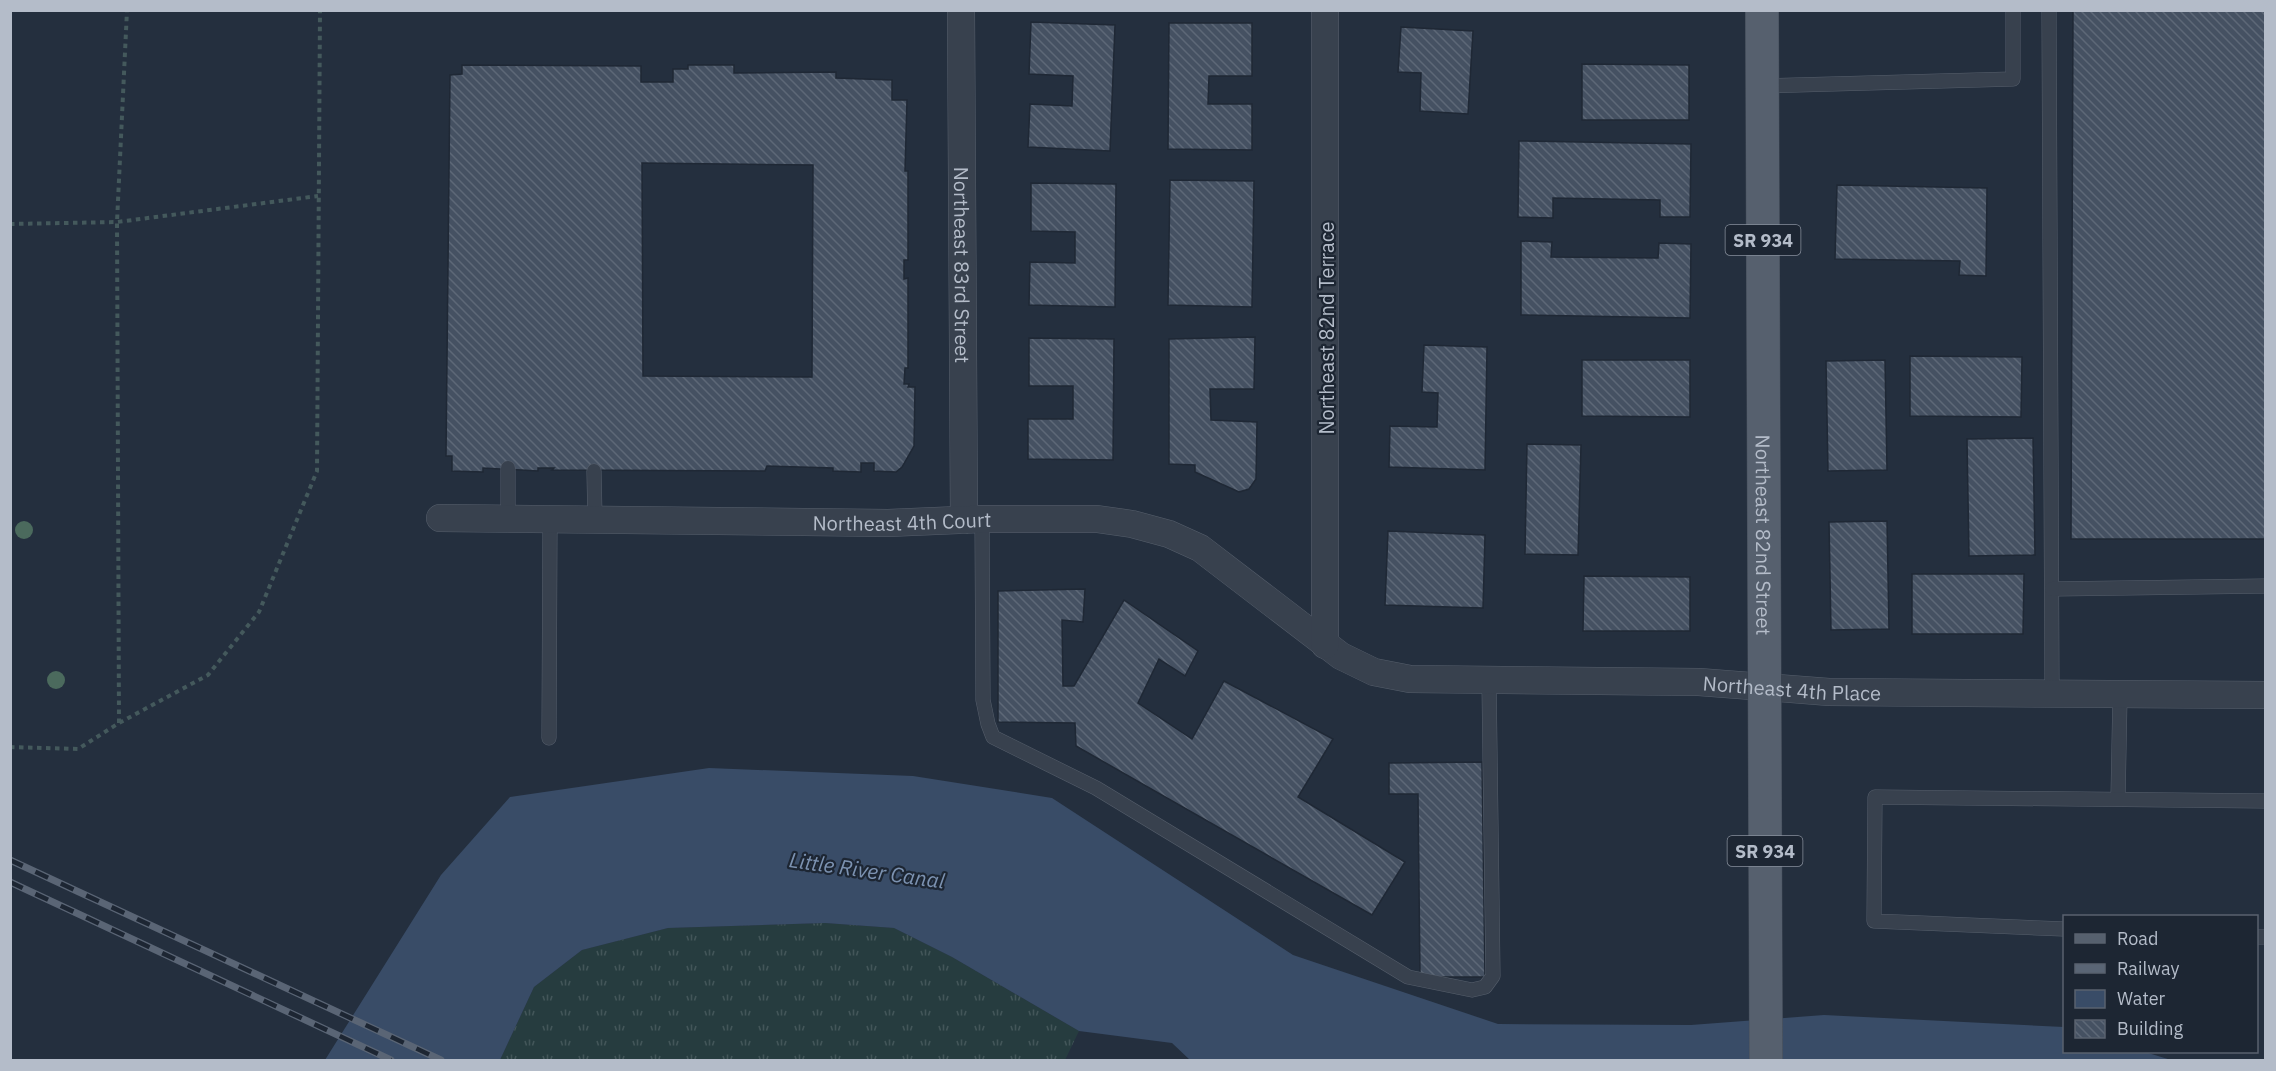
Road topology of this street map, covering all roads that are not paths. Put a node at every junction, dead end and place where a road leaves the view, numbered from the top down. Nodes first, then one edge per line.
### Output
1 (961, 10) edge
2 (1325, 10) edge
3 (1762, 10) edge
4 (2013, 10) edge
5 (2049, 10) edge
6 (1762, 86) junction
7 (508, 468) dead end
8 (594, 471) dead end
9 (440, 518) dead end
10 (508, 519) junction
11 (549, 519) junction
12 (595, 519) junction
13 (973, 520) junction
14 (2265, 586) edge
15 (2052, 589) junction
16 (1325, 645) junction
17 (1490, 681) junction
18 (1765, 687) junction
19 (2052, 693) junction
20 (2120, 695) junction
21 (2265, 695) edge
22 (549, 738) dead end
23 (2118, 799) junction
24 (2265, 801) edge
25 (2063, 929) edge
26 (1766, 1060) edge

1 - 13 street, Northeast 83rd Street
2 - 16 street, Northeast 82nd Terrace
3 - 6 main road, Northeast 82nd Street / SR 934
4 - 6 lane
5 - 15 lane
6 - 18 main road, Northeast 82nd Street / SR 934
7 - 10 lane
8 - 12 lane
9 - 10 street, Northeast 4th Court
10 - 11 street, Northeast 4th Court
11 - 12 street, Northeast 4th Court
11 - 22 lane
12 - 13 street, Northeast 4th Court
13 - 16 street, Northeast 4th Court
13 - 17 lane
14 - 15 lane
15 - 19 lane
16 - 17 street, Northeast 4th Place
17 - 18 street, Northeast 4th Place
18 - 19 street, Northeast 4th Place
18 - 26 main road, Northeast 82nd Street / SR 934
19 - 20 street, Northeast 4th Place
20 - 21 street, Northeast 4th Place
20 - 23 lane
23 - 24 lane
23 - 25 lane

